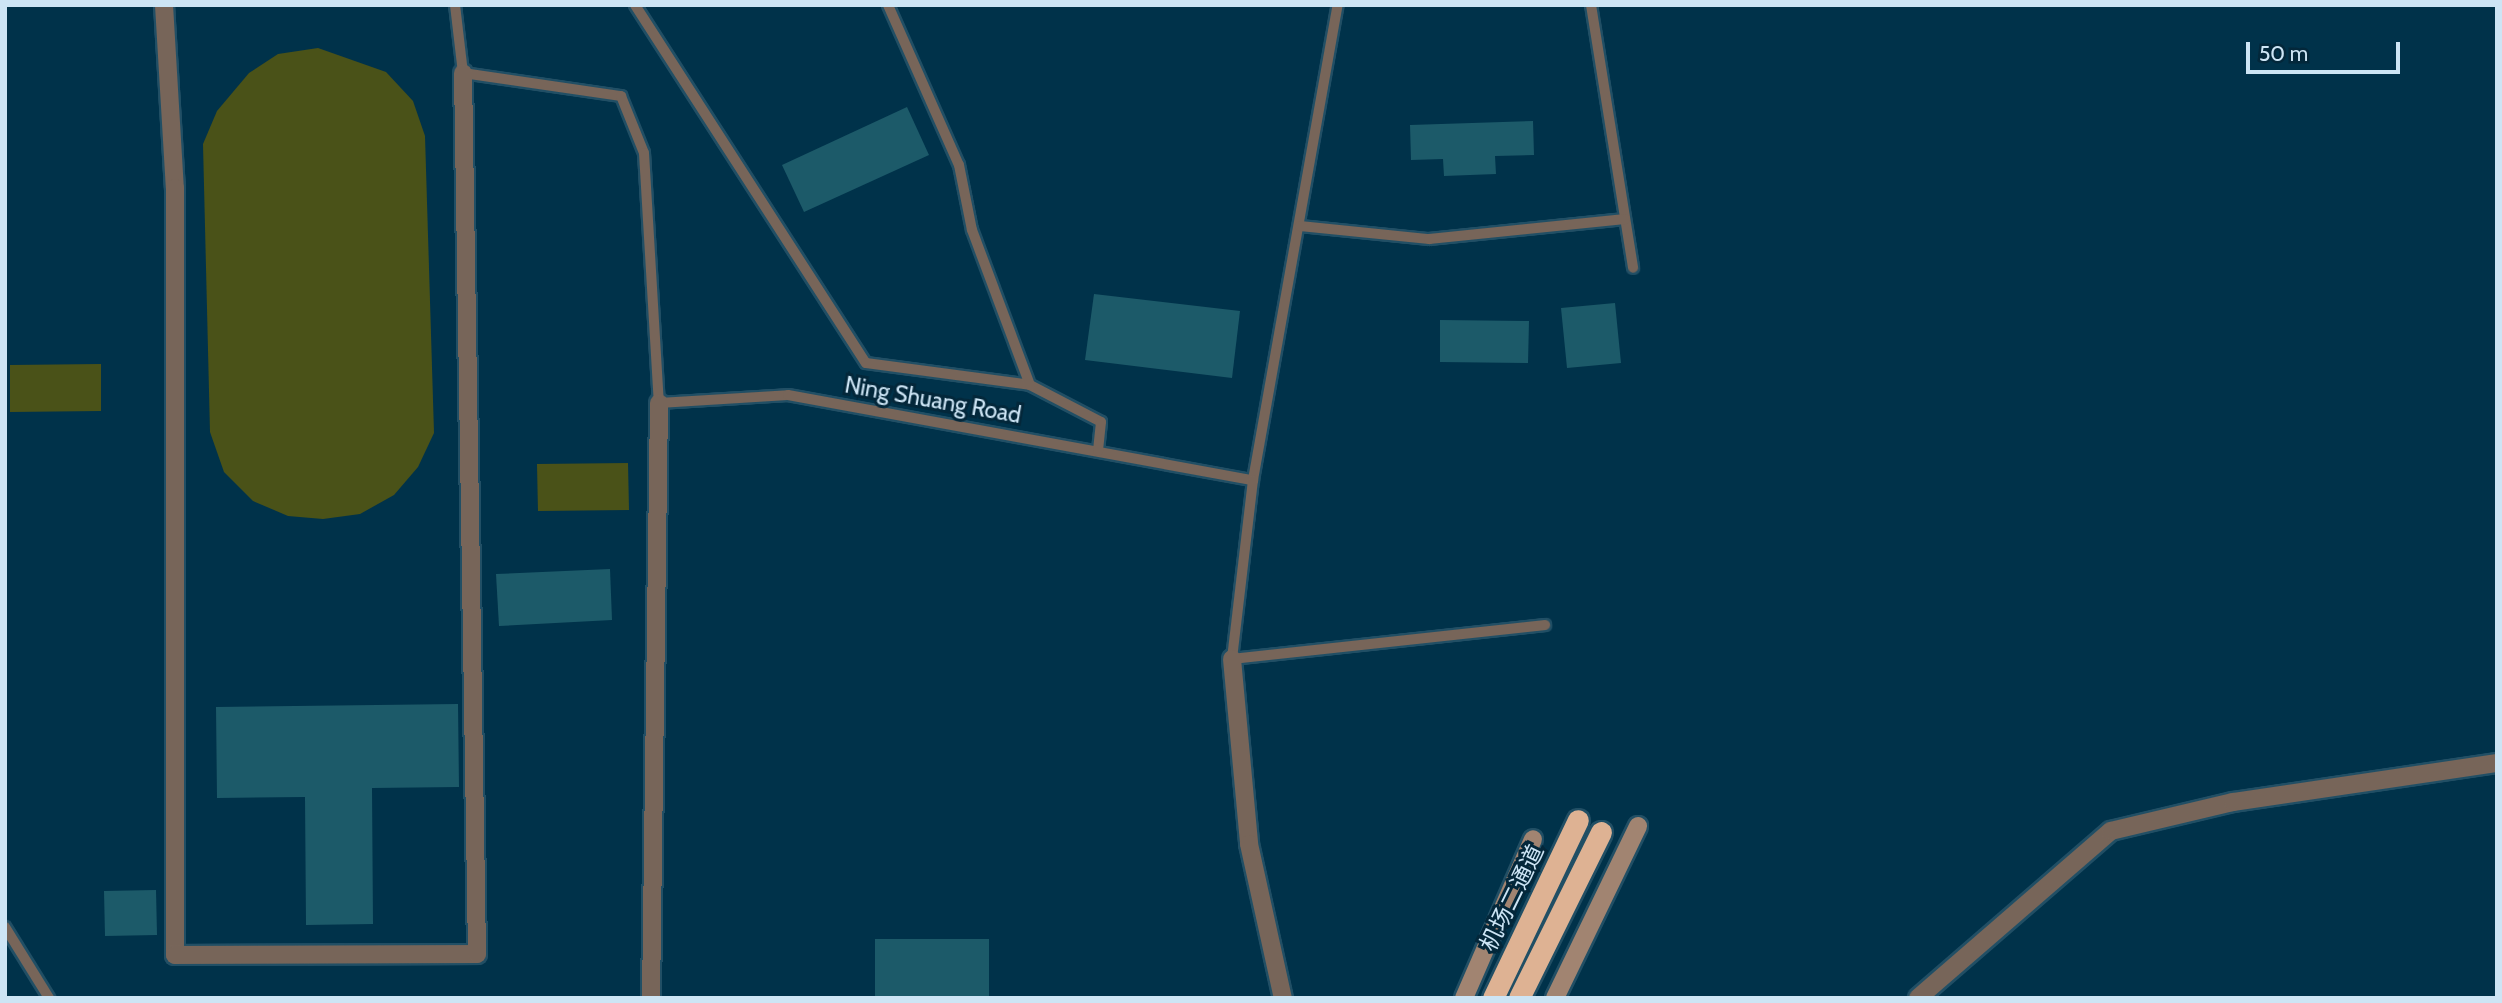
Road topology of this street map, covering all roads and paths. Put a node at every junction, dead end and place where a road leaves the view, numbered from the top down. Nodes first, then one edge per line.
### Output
1 (164, 5) edge
2 (455, 5) edge
3 (635, 5) edge
4 (888, 5) edge
5 (1338, 5) edge
6 (1591, 5) edge
7 (463, 73) junction
8 (1625, 219) junction
9 (1300, 226) junction
10 (1633, 268) dead end
11 (1030, 384) junction
12 (659, 402) junction
13 (1098, 451) junction
14 (1253, 480) junction
15 (1545, 625) dead end
16 (1232, 659) junction
17 (2497, 763) edge
18 (1578, 820) dead end
19 (1638, 826) dead end
20 (1601, 832) dead end
21 (1533, 839) dead end
22 (5, 927) edge
23 (49, 998) edge
24 (651, 998) edge
25 (1283, 998) edge
26 (1464, 998) edge
27 (1493, 998) edge
28 (1519, 998) edge
29 (1555, 998) edge
30 (1918, 998) edge

1 - 7 street
2 - 7 lane
3 - 11 lane
4 - 11 lane
5 - 9 lane
6 - 8 lane
7 - 12 lane
8 - 9 lane
8 - 10 lane
9 - 14 lane
11 - 13 lane
12 - 13 lane, Ning Shuang Road
12 - 24 street
13 - 14 lane, Ning Shuang Road
14 - 16 lane
15 - 16 lane
16 - 25 street
17 - 30 street
18 - 27 highway, 机场二通道
19 - 29 street
20 - 28 highway
21 - 26 street
22 - 23 lane

